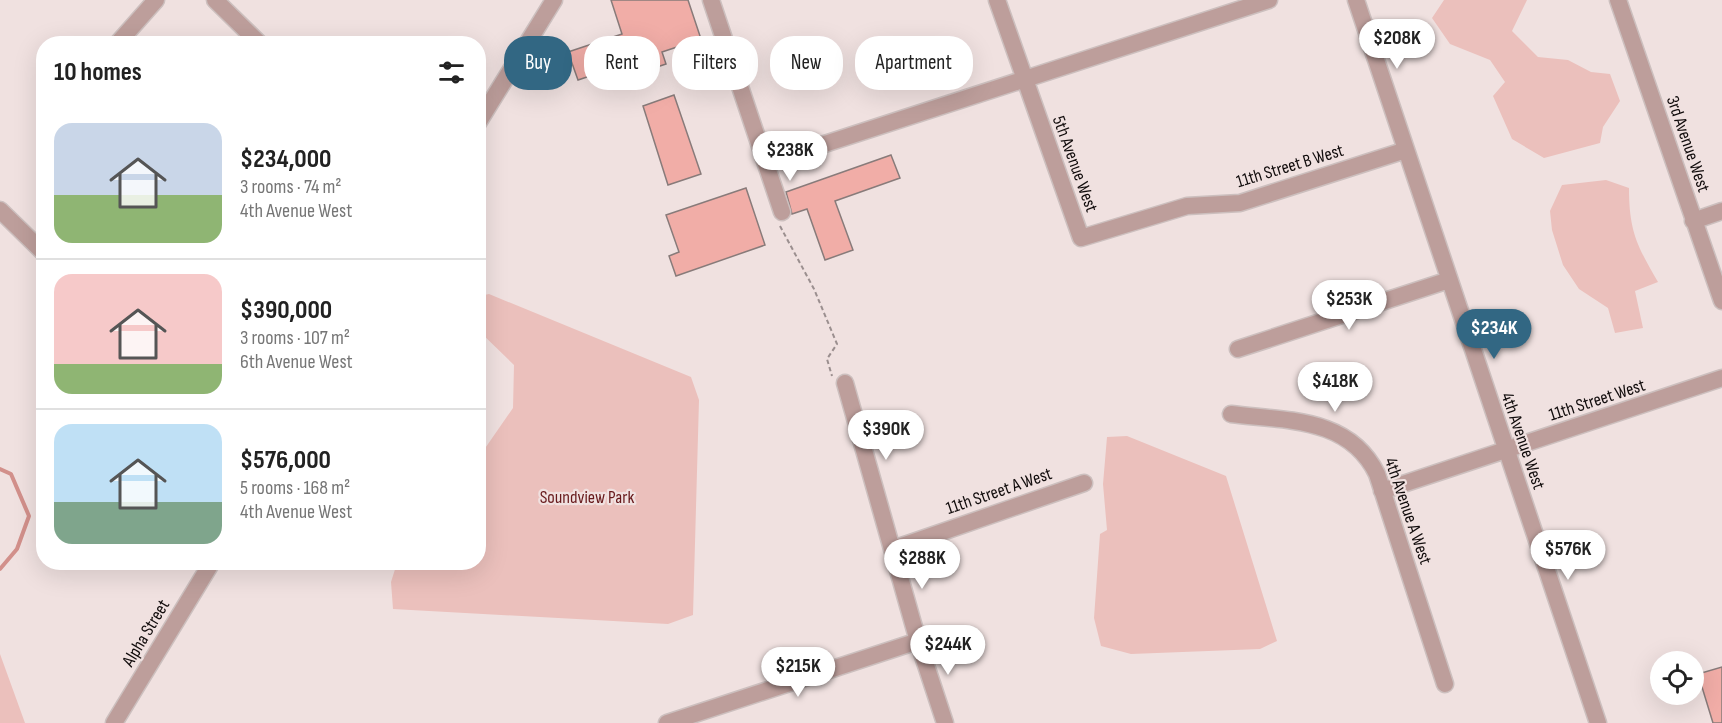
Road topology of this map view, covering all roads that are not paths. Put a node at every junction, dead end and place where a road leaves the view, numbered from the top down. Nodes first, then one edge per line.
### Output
1 (156, 0) edge
2 (215, 0) edge
3 (711, 0) edge
4 (997, 0) edge
5 (1269, 0) edge
6 (1356, 0) edge
7 (1618, 0) edge
8 (547, 3) edge
9 (124, 36) edge
10 (252, 36) edge
11 (1023, 80) junction
12 (486, 109) edge
13 (1406, 150) junction
14 (766, 163) junction
15 (0, 210) edge
16 (1722, 211) edge
17 (782, 212) road end
18 (1693, 221) junction
19 (1081, 238) joint
20 (36, 245) edge
21 (1449, 279) junction
22 (1722, 301) edge
23 (1238, 349) dead end
24 (1722, 378) edge
25 (845, 383) road end
26 (1232, 414) dead end
27 (1506, 451) junction
28 (1084, 483) dead end
29 (1382, 491) junction
30 (893, 549) junction
31 (207, 570) edge
32 (918, 641) junction
33 (1445, 684) dead end
34 (114, 723) edge
35 (667, 723) edge
36 (945, 723) edge
37 (1598, 723) edge

1 - 9 street
2 - 10 street
3 - 14 street
4 - 11 street, 5th Avenue West
5 - 11 street
6 - 13 street, 4th Avenue West
7 - 18 street, 3rd Avenue West
8 - 12 street
11 - 14 street
11 - 19 street, 5th Avenue West
13 - 19 street, 11th Street B West
13 - 21 street, 4th Avenue West
14 - 17 street
15 - 20 street
16 - 18 street
18 - 22 street, 3rd Avenue West
21 - 23 street
21 - 27 street, 4th Avenue West
24 - 27 street, 11th Street West
25 - 30 street
26 - 29 street, 4th Avenue A West
27 - 29 street, 11th Street West
27 - 37 street, 4th Avenue West
28 - 30 street, 11th Street A West
29 - 33 street, 4th Avenue A West
30 - 32 street
31 - 34 street, Alpha Street
32 - 35 street
32 - 36 street

